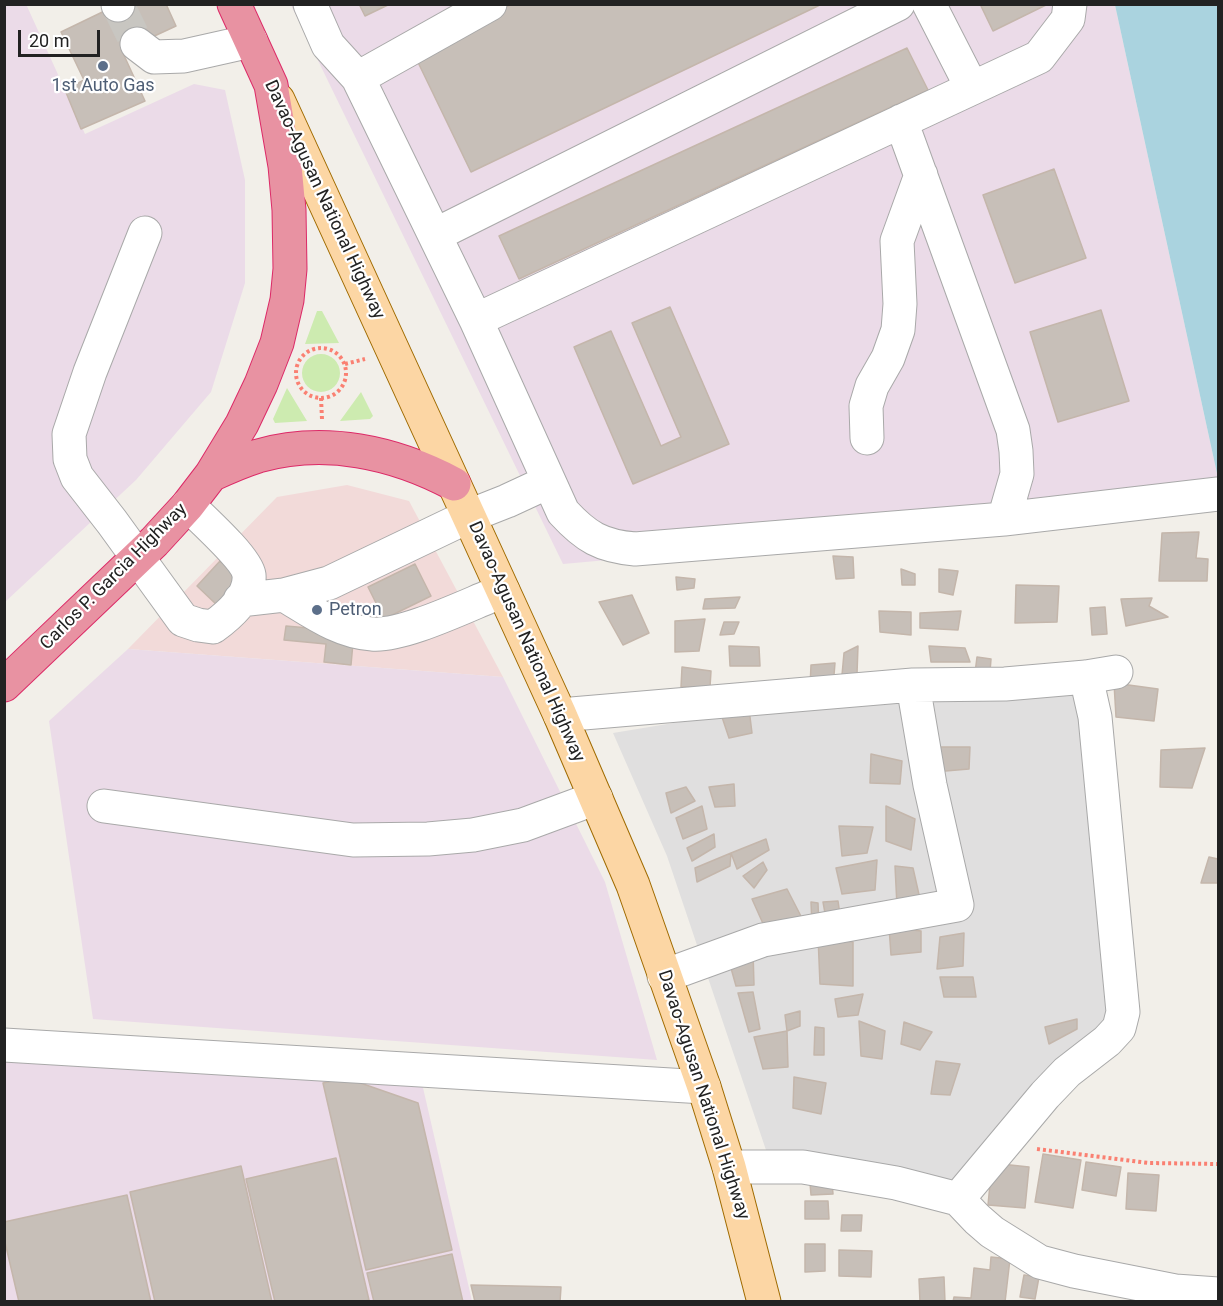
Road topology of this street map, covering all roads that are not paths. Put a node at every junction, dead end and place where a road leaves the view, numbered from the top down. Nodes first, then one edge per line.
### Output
1 (234, 4) edge
2 (310, 4) edge
3 (490, 4) edge
4 (898, 4) edge
5 (929, 4) edge
6 (1070, 4) edge
7 (251, 41) junction
8 (137, 44) tunnel mouth
9 (358, 78) junction
10 (271, 85) junction
11 (972, 88) junction
12 (902, 121) junction
13 (921, 175) junction
14 (145, 233) dead end
15 (435, 235) junction
16 (476, 320) junction
17 (867, 438) dead end
18 (211, 475) junction
19 (548, 482) junction
20 (454, 483) junction
21 (1218, 494) edge
22 (188, 505) junction
23 (469, 516) junction
24 (1004, 519) junction
25 (138, 558) junction
26 (503, 591) junction
27 (284, 595) junction
28 (240, 600) junction
29 (4, 685) edge
30 (913, 685) junction
31 (560, 715) junction
32 (596, 798) junction
33 (104, 806) dead end
34 (664, 976) junction
35 (4, 1045) edge
36 (704, 1087) junction
37 (729, 1167) junction
38 (958, 1199) junction
39 (1218, 1294) edge
40 (764, 1302) edge

1 - 7 highway, Davao-Agusan National Highway
2 - 9 street
3 - 9 street
4 - 15 street
5 - 11 street
6 - 11 street
7 - 8 street
7 - 10 highway, Davao-Agusan National Highway
9 - 15 street
10 - 18 highway, Carlos P. Garcia Highway
10 - 20 main road, Davao-Agusan National Highway
11 - 12 street
12 - 13 street
12 - 16 street
13 - 17 street
13 - 24 street
14 - 25 street
15 - 16 street
16 - 19 street
18 - 20 highway
18 - 22 highway, Carlos P. Garcia Highway
19 - 23 street
19 - 24 street
20 - 23 main road, Davao-Agusan National Highway
21 - 24 street
22 - 25 highway, Carlos P. Garcia Highway
22 - 28 street
23 - 26 main road, Davao-Agusan National Highway
23 - 27 street
25 - 28 street
25 - 29 highway, Carlos P. Garcia Highway
26 - 27 street
26 - 31 main road, Davao-Agusan National Highway
27 - 28 street
30 - 31 street
30 - 34 street
30 - 38 street
31 - 32 main road, Davao-Agusan National Highway
32 - 33 street
32 - 34 main road, Davao-Agusan National Highway
34 - 36 main road, Davao-Agusan National Highway
35 - 36 street
36 - 37 main road, Davao-Agusan National Highway
37 - 38 street
37 - 40 main road, Davao-Agusan National Highway
38 - 39 street

